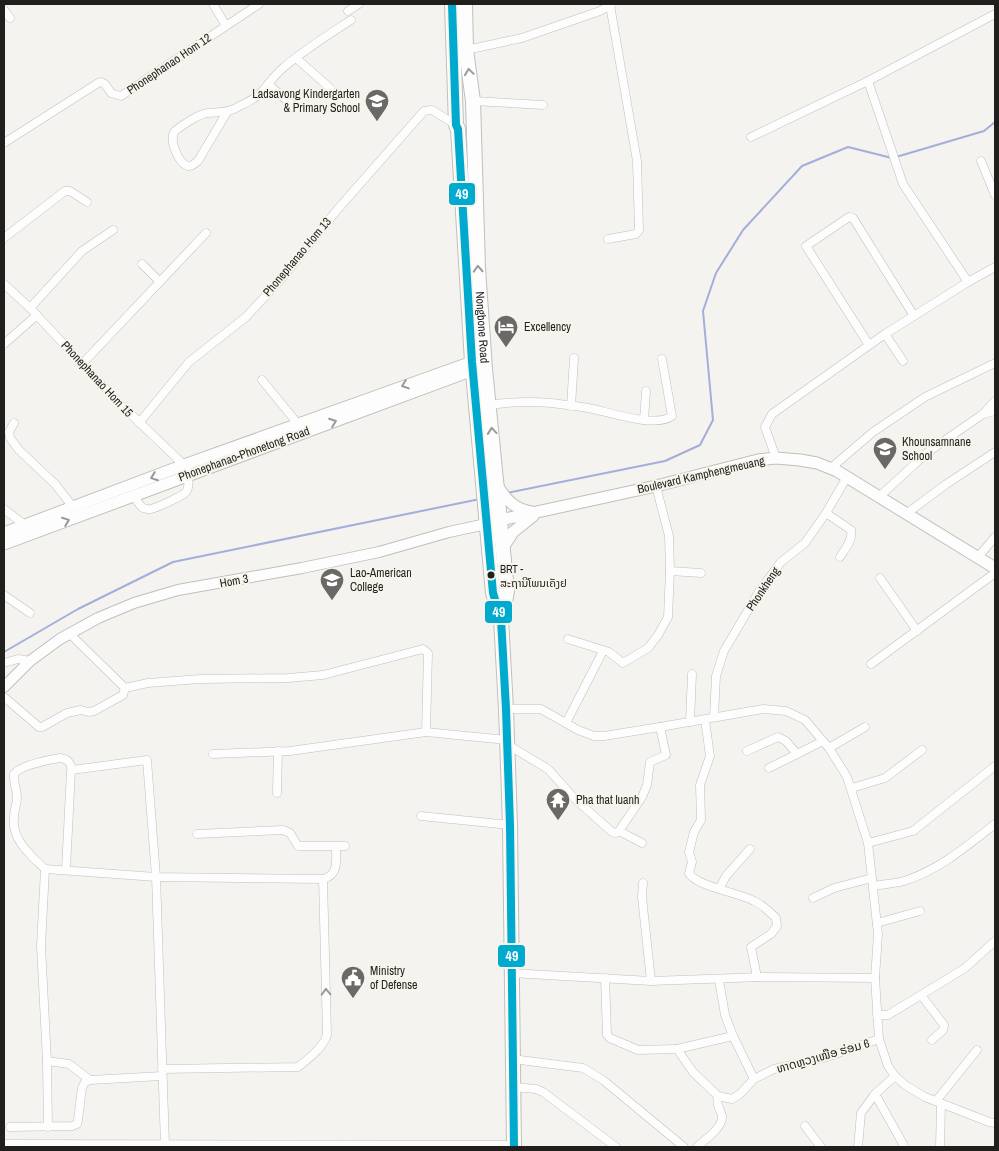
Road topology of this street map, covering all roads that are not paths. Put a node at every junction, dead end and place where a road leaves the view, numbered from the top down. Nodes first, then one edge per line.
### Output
1 (213, 4) edge
2 (259, 4) edge
3 (359, 4) edge
4 (452, 4) edge
5 (465, 4) edge
6 (611, 4) edge
7 (4, 10) edge
8 (348, 11) dead end
9 (995, 14) edge
10 (10, 18) dead end
11 (351, 20) dead end
12 (226, 26) junction
13 (466, 50) junction
14 (296, 58) junction
15 (868, 81) junction
16 (268, 84) junction
17 (330, 88) dead end
18 (473, 101) junction
19 (291, 104) dead end
20 (543, 106) dead end
21 (227, 112) junction
22 (456, 125) junction
23 (751, 138) dead end
24 (4, 142) edge
25 (981, 162) dead end
26 (995, 195) edge
27 (87, 202) dead end
28 (113, 230) dead end
29 (206, 233) dead end
30 (4, 238) edge
31 (608, 239) dead end
32 (142, 264) dead end
33 (995, 267) edge
34 (160, 282) junction
35 (968, 282) junction
36 (4, 284) edge
37 (30, 308) junction
38 (37, 315) junction
39 (914, 316) junction
40 (885, 334) junction
41 (4, 344) edge
42 (869, 345) junction
43 (574, 358) dead end
44 (662, 359) dead end
45 (903, 361) dead end
46 (995, 362) edge
47 (83, 363) junction
48 (479, 365) junction
49 (262, 380) dead end
50 (646, 390) dead end
51 (995, 401) edge
52 (490, 405) junction
53 (571, 406) junction
54 (995, 411) edge
55 (983, 414) junction
56 (644, 420) junction
57 (14, 423) dead end
58 (139, 423) junction
59 (298, 424) junction
60 (995, 452) edge
61 (776, 458) junction
62 (831, 468) junction
63 (186, 470) junction
64 (847, 476) junction
65 (492, 481) junction
66 (656, 486) junction
67 (134, 495) junction
68 (880, 496) junction
69 (73, 507) junction
70 (4, 509) edge
71 (539, 512) junction
72 (497, 513) junction
73 (826, 513) junction
74 (906, 514) junction
75 (24, 524) junction
76 (37, 532) junction
77 (4, 533) edge
78 (995, 537) edge
79 (4, 544) edge
80 (504, 546) junction
81 (840, 557) dead end
82 (978, 557) junction
83 (995, 568) edge
84 (670, 571) junction
85 (701, 573) dead end
86 (995, 573) edge
87 (880, 578) dead end
88 (4, 595) edge
89 (30, 613) dead end
90 (501, 619) junction
91 (917, 631) junction
92 (70, 633) junction
93 (568, 638) dead end
94 (603, 652) junction
95 (30, 661) junction
96 (4, 663) edge
97 (871, 664) dead end
98 (692, 674) dead end
99 (4, 686) edge
100 (125, 688) junction
101 (4, 697) edge
102 (506, 709) junction
103 (714, 718) junction
104 (705, 720) junction
105 (690, 722) junction
106 (566, 723) junction
107 (660, 727) junction
108 (865, 727) dead end
109 (426, 732) junction
110 (823, 741) junction
111 (507, 742) junction
112 (829, 748) junction
113 (922, 750) dead end
114 (278, 751) junction
115 (747, 751) dead end
116 (214, 754) dead end
117 (797, 754) junction
118 (995, 766) edge
119 (769, 768) dead end
120 (72, 770) junction
121 (852, 788) junction
122 (277, 793) dead end
123 (421, 816) dead end
124 (995, 824) edge
125 (510, 825) junction
126 (619, 831) junction
127 (197, 834) dead end
128 (642, 843) dead end
129 (868, 843) junction
130 (345, 846) dead end
131 (336, 847) junction
132 (750, 849) dead end
133 (45, 869) junction
134 (66, 869) junction
135 (156, 877) junction
136 (323, 879) junction
137 (873, 882) junction
138 (643, 883) dead end
139 (719, 889) junction
140 (813, 898) dead end
141 (920, 911) dead end
142 (877, 923) junction
143 (995, 941) edge
144 (511, 973) junction
145 (757, 977) junction
146 (605, 978) junction
147 (875, 978) junction
148 (719, 980) junction
149 (651, 981) junction
150 (921, 995) junction
151 (877, 1015) junction
152 (733, 1036) junction
153 (879, 1040) junction
154 (932, 1040) dead end
155 (677, 1049) junction
156 (977, 1050) dead end
157 (512, 1059) junction
158 (47, 1062) junction
159 (162, 1072) junction
160 (895, 1076) junction
161 (754, 1079) junction
162 (90, 1080) junction
163 (512, 1087) junction
164 (875, 1094) junction
165 (718, 1096) junction
166 (938, 1103) junction
167 (995, 1115) edge
168 (992, 1123) edge
169 (805, 1126) dead end
170 (10, 1127) dead end
171 (48, 1127) junction
172 (4, 1144) edge
173 (903, 1144) dead end
174 (165, 1145) junction
175 (50, 1146) edge
176 (514, 1146) edge
177 (616, 1147) edge
178 (684, 1147) edge
179 (696, 1147) edge
180 (820, 1147) edge
181 (858, 1147) edge
182 (940, 1147) edge

1 - 12 street
2 - 12 street, Phonephanao Hom 12
3 - 8 street
4 - 22 highway, Nongbone Road
5 - 13 highway, Nongbone Road
6 - 13 street
6 - 31 street
7 - 10 street
9 - 15 street
11 - 14 street
12 - 24 street, Phonephanao Hom 12
18 -> 13 highway, Nongbone Road
14 - 16 street
14 - 17 street
15 - 23 street
15 - 35 street
16 - 19 street
16 - 21 street
18 - 20 street
48 -> 18 highway, Nongbone Road
21 - 21 street
22 - 48 highway, Nongbone Road
22 - 58 street, Phonephanao Hom 13
25 - 26 street
27 - 30 street
28 - 37 street
29 - 34 street
32 - 34 street
33 - 35 street
34 - 47 street
35 - 39 street
36 - 37 street, Phonephanao Hom 15
37 - 38 street, Phonephanao Hom 15
38 - 41 street
38 - 47 street, Phonephanao Hom 15
39 - 40 street
39 - 42 street
40 - 42 street
40 - 45 street
42 - 61 street
43 - 53 street
44 - 56 street
46 - 62 street
47 - 58 street, Phonephanao Hom 15
48 - 52 highway, Nongbone Road
48 -> 59 main road, Phonephanao-Phonetong Road
63 -> 48 main road, Phonephanao-Phonetong Road
48 - 65 highway, Nongbone Road
49 - 59 street
50 - 56 street
51 - 55 street
52 - 53 street
65 -> 52 highway, Nongbone Road
53 - 56 street
54 - 55 street
55 - 68 street
57 - 69 street
58 - 63 street, Phonephanao Hom 15
59 - 63 main road, Phonephanao-Phonetong Road
60 - 74 street
61 - 62 main road, Boulevard Kamphengmeuang
61 - 66 main road, Boulevard Kamphengmeuang
62 - 64 main road, Boulevard Kamphengmeuang
63 - 67 main road, Phonephanao-Phonetong Road
63 - 67 street
63 -> 69 main road, Phonephanao-Phonetong Road
64 - 68 main road, Boulevard Kamphengmeuang
64 - 73 street, Phonkheng
65 - 72 highway, Nongbone Road
65 - 72 main road
66 - 71 main road, Boulevard Kamphengmeuang
66 - 84 street
76 -> 67 main road, Phonephanao-Phonetong Road
68 - 74 main road, Boulevard Kamphengmeuang
69 - 75 main road, Phonephanao-Phonetong Road
70 - 75 street
71 - 72 main road, Boulevard Kamphengmeuang
71 - 72 main road
71 - 80 main road
72 - 80 highway, Nongbone Road
72 - 90 highway, Nongbone Road
72 - 92 street, Hom 3
73 - 81 street
73 - 103 street, Phonkheng
74 - 82 main road, Boulevard Kamphengmeuang
75 - 76 street
75 - 77 main road, Phonephanao-Phonetong Road
76 - 79 main road, Phonephanao-Phonetong Road
78 - 82 street
80 - 90 highway, Nongbone Road
82 - 83 main road, Boulevard Kamphengmeuang
84 - 85 street
84 - 94 street
86 - 91 street
87 - 91 street
88 - 89 street
90 - 102 highway, Nongbone Road
91 - 97 street
92 - 95 street, Hom 3
92 - 100 street
93 - 94 street
94 - 106 street
95 - 96 street
95 - 99 street, Hom 3
98 - 105 street
100 - 101 street
100 - 109 street
102 - 106 street
102 - 111 highway, Nongbone Road
103 - 104 street
103 - 110 street
104 - 105 street
104 - 139 street
105 - 107 street
106 - 107 street
107 - 126 street
108 - 112 street
109 - 111 street
109 - 114 street
110 - 112 street
110 - 117 street
111 - 125 highway, Nongbone Road
111 - 126 street
112 - 121 street
113 - 121 street
114 - 116 street
114 - 122 street
115 - 117 street
117 - 119 street
118 - 129 street
120 - 133 street
120 - 134 street
120 - 135 street
121 - 129 street
123 - 125 street
124 - 137 street
125 - 144 highway, Nongbone Road
126 - 128 street
127 - 131 street
129 - 137 street
130 - 131 street
131 - 136 street
132 - 139 street
133 - 134 street
133 - 158 street
134 - 135 street
135 - 136 street
135 - 159 street
159 -> 136 street
137 - 140 street
137 - 142 street
138 - 149 street
139 - 145 street
141 - 142 street
142 - 147 street
143 - 150 street
144 - 146 street
144 - 157 highway, Nongbone Road
145 - 147 street
145 - 148 street
146 - 149 street
146 - 155 street
147 - 151 street
148 - 149 street
148 - 152 street
150 - 151 street
150 - 154 street
151 - 153 street
152 - 155 street
152 - 161 street
153 - 160 street
153 - 161 street, ທາດຫຼວງເໜືອ ຮ່ອມ 6
155 - 165 street
156 - 166 street
157 - 163 highway, Nongbone Road
157 - 178 street
158 - 162 street
158 - 171 street
159 - 162 street
159 - 174 street
160 - 164 street
160 - 166 street
161 - 165 street, ທາດຫຼວງເໜືອ ຮ່ອມ 6
162 - 171 street
163 - 176 highway, Nongbone Road
163 - 177 street
164 - 173 street
164 - 181 street
165 - 179 street
166 - 168 street
166 - 182 street
167 - 168 street
169 - 180 street
170 - 171 street
172 - 175 street
174 - 175 street
174 - 176 street

